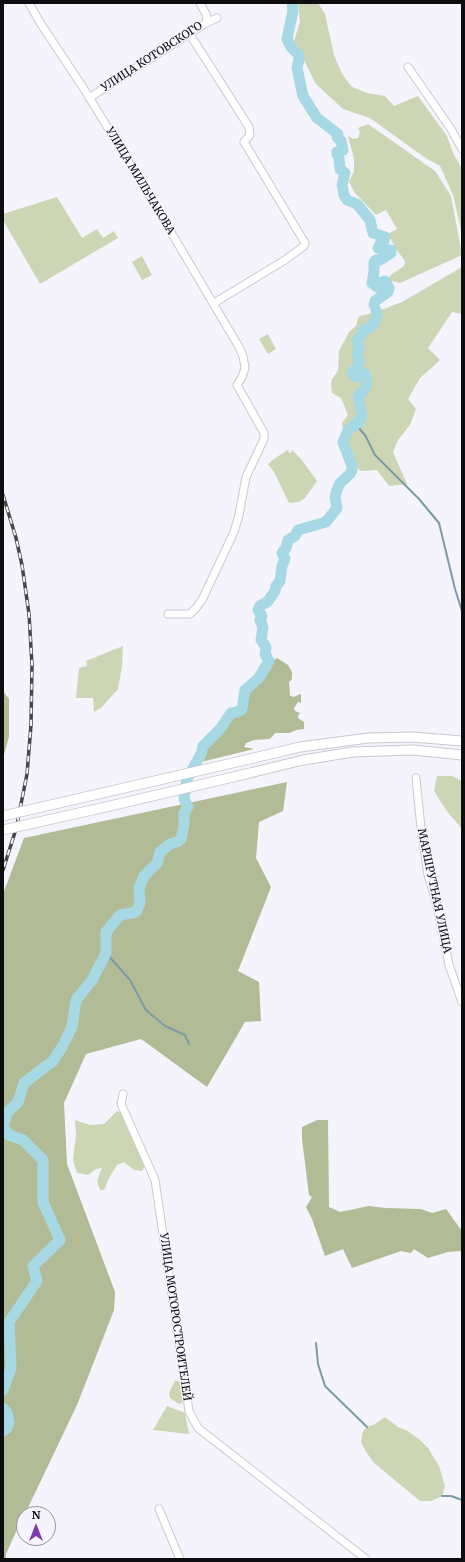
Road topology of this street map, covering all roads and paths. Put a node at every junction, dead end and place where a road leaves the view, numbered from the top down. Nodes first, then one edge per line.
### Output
1 (29, 3) edge
2 (200, 3) edge
3 (217, 18) dead end
4 (206, 23) junction
5 (189, 33) junction
6 (408, 67) dead end
7 (89, 98) junction
8 (462, 149) edge
9 (214, 303) junction
10 (168, 614) dead end
11 (462, 741) edge
12 (462, 755) edge
13 (416, 778) dead end
14 (3, 816) edge
15 (3, 830) edge
16 (462, 1002) edge
17 (122, 1094) dead end
18 (159, 1509) dead end
19 (180, 1559) edge
20 (366, 1559) edge

1 - 7 street, УЛИЦА МИЛЬЧАКОВА
2 - 4 street, УЛИЦА КОТОВСКОГО
3 - 4 street
4 - 5 street, УЛИЦА КОТОВСКОГО
5 - 7 street, УЛИЦА КОТОВСКОГО
5 - 9 street
6 - 8 street
7 - 9 street, УЛИЦА МИЛЬЧАКОВА
9 - 10 street, УЛИЦА МИЛЬЧАКОВА
11 - 14 main road, bridge
12 - 15 main road, bridge
13 - 16 street, МАРШРУТНАЯ УЛИЦА
17 - 20 street, УЛИЦА МОТОРОСТРОИТЕЛЕЙ
18 - 19 street

